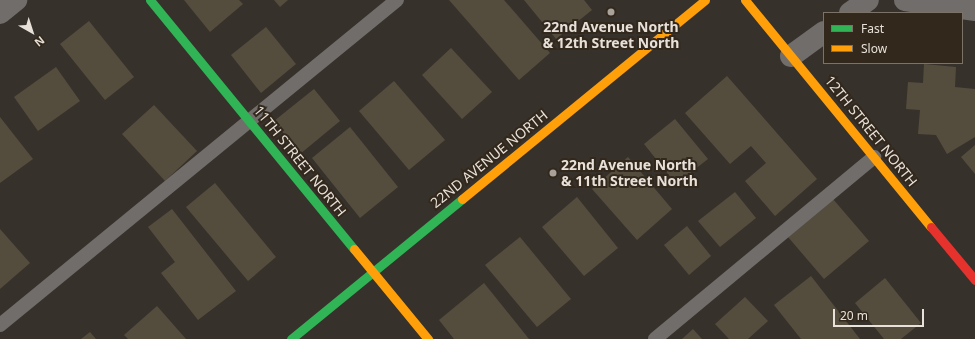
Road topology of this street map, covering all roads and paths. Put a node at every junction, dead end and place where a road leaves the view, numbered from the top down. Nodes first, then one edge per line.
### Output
1 (16, 0) edge
2 (150, 0) edge
3 (397, 0) edge
4 (705, 0) edge
5 (745, 0) edge
6 (868, 0) edge
7 (905, 0) edge
8 (975, 10) edge
9 (851, 12) edge
10 (0, 13) edge
11 (823, 33) edge
12 (791, 56) junction
13 (249, 121) junction
14 (874, 157) junction
15 (373, 272) junction
16 (975, 280) edge
17 (0, 325) edge
18 (291, 339) edge
19 (428, 339) edge
20 (654, 339) edge

1 - 10 street
2 - 13 street, 11TH STREET NORTH
3 - 13 lane
4 - 15 street, 22ND AVENUE NORTH
5 - 12 street, 12TH STREET NORTH
6 - 9 street
7 - 8 street
11 - 12 street
12 - 14 street, 12TH STREET NORTH
13 - 15 street, 11TH STREET NORTH
13 - 17 lane
14 - 16 street, 12TH STREET NORTH
14 - 20 lane
15 - 18 street, 22ND AVENUE NORTH
15 - 19 street, 11TH STREET NORTH

